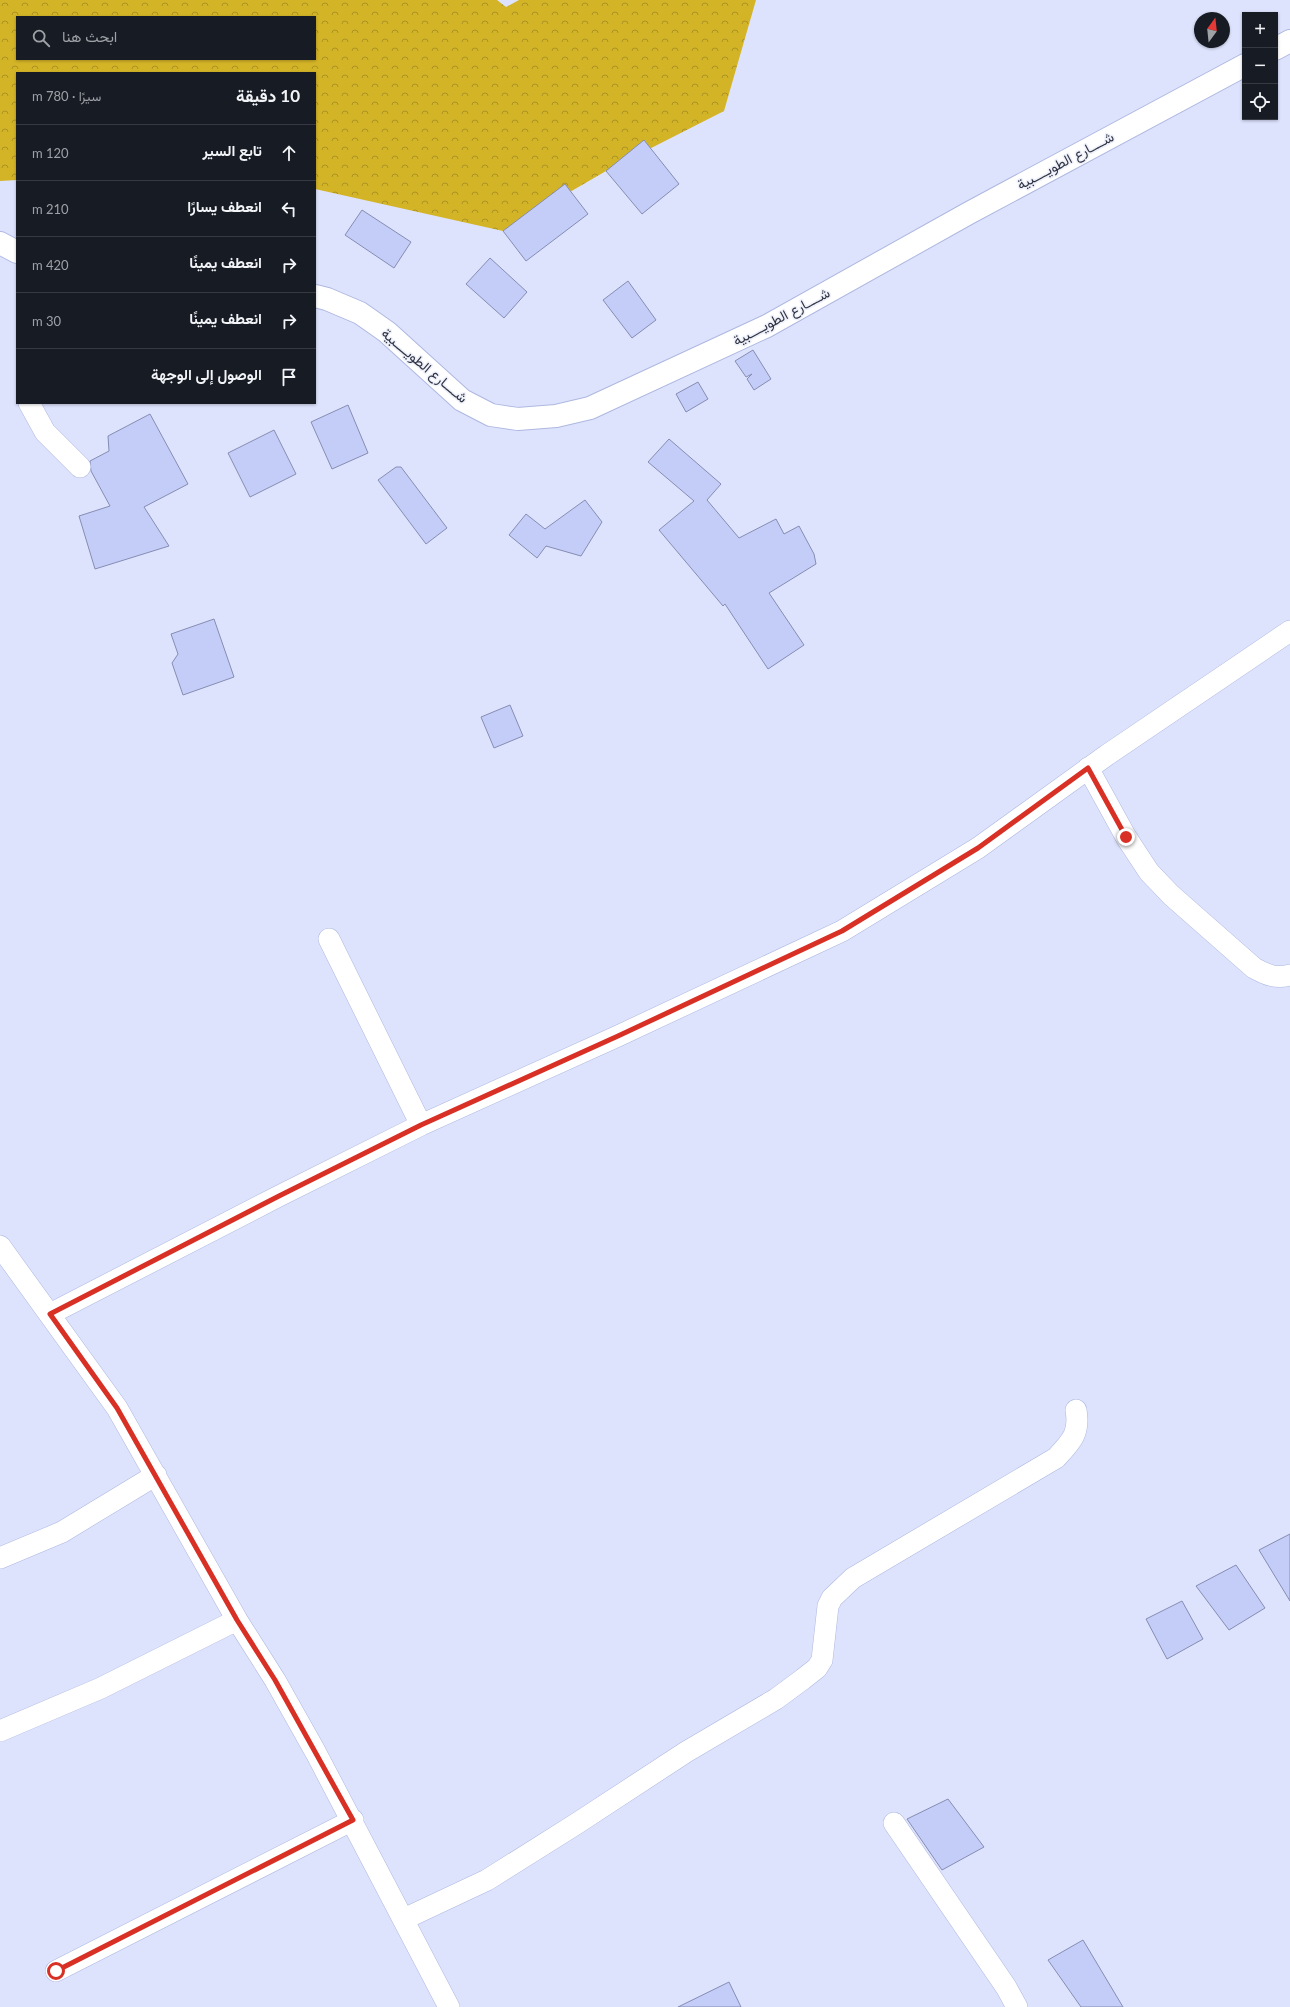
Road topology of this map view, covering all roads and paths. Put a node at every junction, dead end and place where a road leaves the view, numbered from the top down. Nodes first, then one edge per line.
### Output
1 (1290, 41) edge
2 (1277, 48) edge
3 (1242, 67) edge
4 (0, 243) edge
5 (16, 251) edge
6 (316, 296) edge
7 (31, 404) edge
8 (80, 467) dead end
9 (1290, 631) edge
10 (1088, 768) junction
11 (329, 939) dead end
12 (1290, 975) edge
13 (421, 1125) junction
14 (0, 1246) edge
15 (50, 1314) junction
16 (1076, 1410) dead end
17 (156, 1475) junction
18 (0, 1558) edge
19 (237, 1620) junction
20 (0, 1732) edge
21 (353, 1820) junction
22 (894, 1823) dead end
23 (404, 1920) junction
24 (56, 1971) dead end
25 (449, 2007) edge
26 (1017, 2007) edge

1 - 2 street
3 - 6 street, شــــارع الطويــــبية
4 - 5 street
7 - 8 street
9 - 10 street
10 - 12 street
10 - 13 street
11 - 13 street
13 - 15 street
14 - 15 street
15 - 17 street
16 - 23 street
17 - 18 street
17 - 19 street
19 - 20 street
19 - 21 street
21 - 23 street
21 - 24 street
22 - 26 street
23 - 25 street

